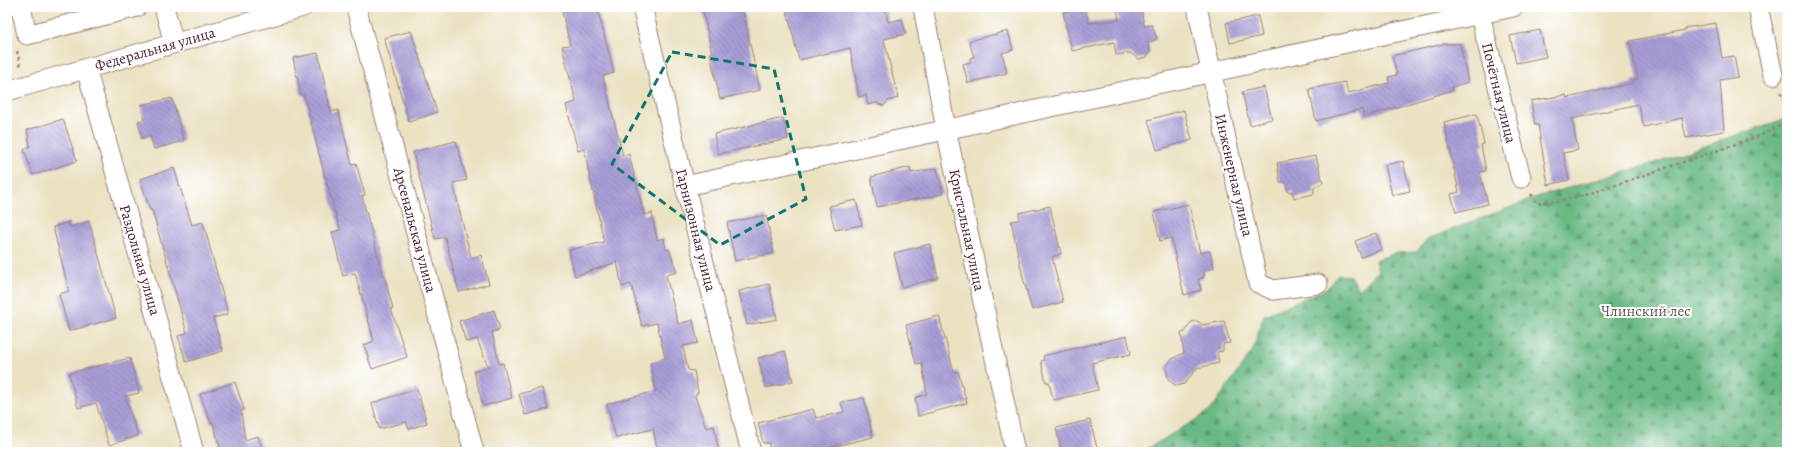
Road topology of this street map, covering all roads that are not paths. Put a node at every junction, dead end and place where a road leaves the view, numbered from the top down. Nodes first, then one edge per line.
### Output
1 (21, 7) edge
2 (137, 7) edge
3 (164, 7) edge
4 (303, 7) edge
5 (356, 7) edge
6 (642, 7) edge
7 (922, 7) edge
8 (1197, 7) edge
9 (1513, 7) edge
10 (1758, 7) edge
11 (1479, 11) edge
12 (174, 43) junction
13 (86, 68) junction
14 (1210, 71) junction
15 (1773, 75) dead end
16 (7, 91) edge
17 (946, 129) junction
18 (1521, 178) road end
19 (685, 186) junction
20 (1318, 284) dead end
21 (194, 452) edge
22 (474, 452) edge
23 (752, 452) edge
24 (1015, 452) edge

1 - 2 street
3 - 12 street
4 - 12 street, Федеральная улица
5 - 22 street, Арсенальская улица
6 - 19 street, Гарнизонная улица
7 - 17 street, Кристальная улица
8 - 14 street, Инженерная улица
9 - 11 street
10 - 15 street
11 - 14 street
11 - 18 street, Почётная улица
12 - 13 street, Федеральная улица
13 - 16 street, Федеральная улица
13 - 21 street, Раздольная улица
14 - 17 street
14 - 20 street, Инженерная улица
17 - 19 street
17 - 24 street, Кристальная улица
19 - 23 street, Гарнизонная улица

